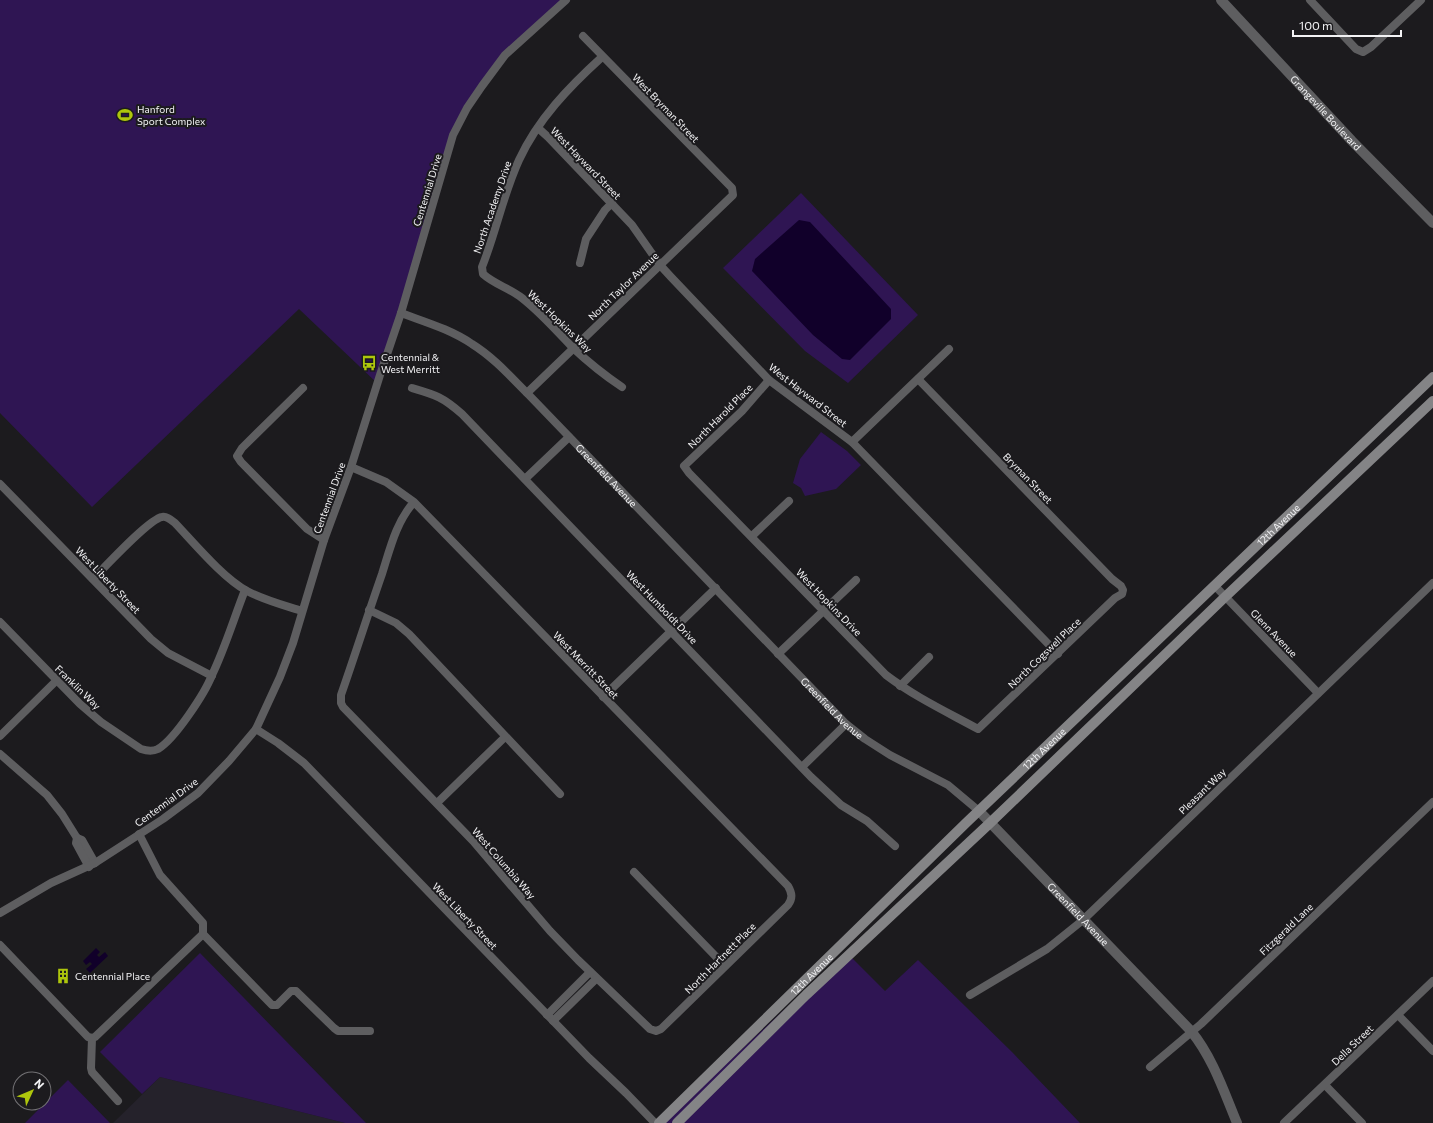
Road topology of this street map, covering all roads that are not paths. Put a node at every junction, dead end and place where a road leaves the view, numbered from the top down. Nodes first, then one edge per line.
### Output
1 (566, 0) edge
2 (1221, 0) edge
3 (1310, 0) edge
4 (1422, 0) edge
5 (582, 36) dead end
6 (602, 57) junction
7 (538, 128) junction
8 (733, 195) joint
9 (612, 203) junction
10 (1433, 223) edge
11 (580, 263) dead end
12 (660, 265) junction
13 (483, 274) joint
14 (401, 313) junction
15 (574, 348) junction
16 (949, 349) dead end
17 (1433, 377) edge
18 (918, 379) junction
19 (769, 380) junction
20 (622, 387) dead end
21 (304, 388) dead end
22 (412, 388) dead end
23 (527, 393) junction
24 (1433, 400) edge
25 (569, 437) junction
26 (852, 442) junction
27 (351, 466) junction
28 (684, 466) joint
29 (525, 479) junction
30 (0, 484) edge
31 (789, 501) dead end
32 (414, 502) junction
33 (752, 536) junction
34 (324, 540) junction
35 (93, 579) junction
36 (856, 580) dead end
37 (1433, 583) edge
38 (1215, 586) junction
39 (716, 588) junction
40 (246, 590) junction
41 (1123, 590) joint
42 (1225, 597) junction
43 (369, 610) junction
44 (824, 610) junction
45 (302, 611) junction
46 (0, 622) edge
47 (671, 631) junction
48 (778, 654) junction
49 (1058, 654) junction
50 (929, 657) dead end
51 (212, 676) junction
52 (56, 681) junction
53 (900, 686) junction
54 (1318, 694) junction
55 (603, 697) junction
56 (846, 724) junction
57 (256, 729) junction
58 (978, 729) joint
59 (0, 736) edge
60 (505, 737) junction
61 (0, 754) edge
62 (802, 767) junction
63 (560, 794) dead end
64 (1433, 802) edge
65 (437, 803) junction
66 (979, 811) junction
67 (990, 823) junction
68 (139, 834) junction
69 (895, 846) dead end
70 (92, 865) junction
71 (634, 872) dead end
72 (792, 896) joint
73 (0, 913) edge
74 (1083, 920) junction
75 (203, 934) junction
76 (0, 945) edge
77 (725, 966) junction
78 (590, 972) junction
79 (596, 979) junction
80 (1433, 981) edge
81 (970, 995) dead end
82 (547, 1015) junction
83 (1398, 1015) junction
84 (553, 1021) junction
85 (370, 1031) dead end
86 (656, 1031) joint
87 (1191, 1031) junction
88 (92, 1038) junction
89 (1433, 1051) edge
90 (1150, 1067) dead end
91 (1325, 1085) junction
92 (118, 1101) dead end
93 (656, 1123) edge
94 (659, 1123) edge
95 (677, 1123) edge
96 (1237, 1123) edge
97 (1284, 1123) edge
98 (1362, 1123) edge

1 - 14 street, Centennial Drive
2 - 10 street, Grangeville Boulevard
3 - 4 street
5 - 6 street, West Bryman Street
6 - 7 street, North Academy Drive
6 - 8 street, West Bryman Street
7 - 9 street, West Hayward Street
7 - 13 street, North Academy Drive
8 - 12 street, North Taylor Avenue
9 - 11 street
9 - 12 street, West Hayward Street
12 - 15 street, North Taylor Avenue
12 - 19 street, West Hayward Street
13 - 15 street, West Hopkins Way
14 - 23 street, Greenfield Avenue
14 - 27 street, Centennial Drive
15 - 20 street, West Hopkins Way
15 - 23 street, North Taylor Avenue
16 - 18 street
17 - 38 main road, 12th Avenue
18 - 26 street
18 - 41 street, Bryman Street
19 - 26 street, West Hayward Street
19 - 28 street, North Harold Place
21 - 34 street
22 - 29 street, West Humboldt Drive
23 - 25 street, Greenfield Avenue
24 - 42 main road, 12th Avenue
25 - 29 street
25 - 39 street, Greenfield Avenue
26 - 49 street, West Hayward Street
27 - 32 street, West Merritt Street
27 - 34 street, Centennial Drive
28 - 33 street, West Hopkins Drive
29 - 47 street, West Humboldt Drive
30 - 35 street, West Liberty Street
31 - 33 street
32 - 43 street
32 - 55 street, West Merritt Street
33 - 44 street, West Hopkins Drive
34 - 45 street, Centennial Drive
35 - 40 street
35 - 51 street, West Liberty Street
36 - 44 street
37 - 54 street, Pleasant Way
38 - 42 street, Glenn Avenue
38 - 66 main road, 12th Avenue
39 - 47 street
39 - 48 street, Greenfield Avenue
40 - 45 street
40 - 51 street
41 - 49 street, North Cogswell Place
42 - 54 street, Glenn Avenue
42 - 67 main road, 12th Avenue
43 - 60 street
43 - 65 street, West Columbia Way
44 - 48 street
44 - 53 street, West Hopkins Drive
45 - 57 street, Centennial Drive
46 - 52 street, Franklin Way
47 - 55 street
47 - 62 street, West Humboldt Drive
48 - 56 street, Greenfield Avenue
49 - 58 street, North Cogswell Place
50 - 53 street
51 - 52 street, Franklin Way
52 - 59 street
53 - 58 street, West Hopkins Drive
54 - 74 street, Pleasant Way
55 - 72 street, West Merritt Street
56 - 62 street
56 - 66 street, Greenfield Avenue
57 - 68 street, Centennial Drive
57 - 82 street, West Liberty Street
60 - 63 street
60 - 65 street
61 - 70 street
62 - 69 street, West Humboldt Drive
64 - 87 street, Fitzgerald Lane
65 - 78 street, West Columbia Way
66 - 67 street, Greenfield Avenue
66 - 94 main road, 12th Avenue
67 - 74 street, Greenfield Avenue
67 - 95 main road, 12th Avenue
68 - 70 street, Centennial Drive
68 - 75 street
70 - 73 street, Centennial Drive
71 - 77 street
72 - 77 street, North Hartnett Place
74 - 81 street, Pleasant Way
74 - 87 street, Greenfield Avenue
75 - 85 street
75 - 88 street
76 - 88 street
77 - 86 street, North Hartnett Place
78 - 79 street, West Columbia Way
78 - 82 street
79 - 84 street
79 - 86 street, West Columbia Way
80 - 83 street, Della Street
82 - 84 street, West Liberty Street
83 - 89 street
83 - 91 street, Della Street
84 - 93 street, West Liberty Street
87 - 90 street, Fitzgerald Lane
87 - 96 street, Greenfield Avenue
88 - 92 street
91 - 97 street, Della Street
91 - 98 street

